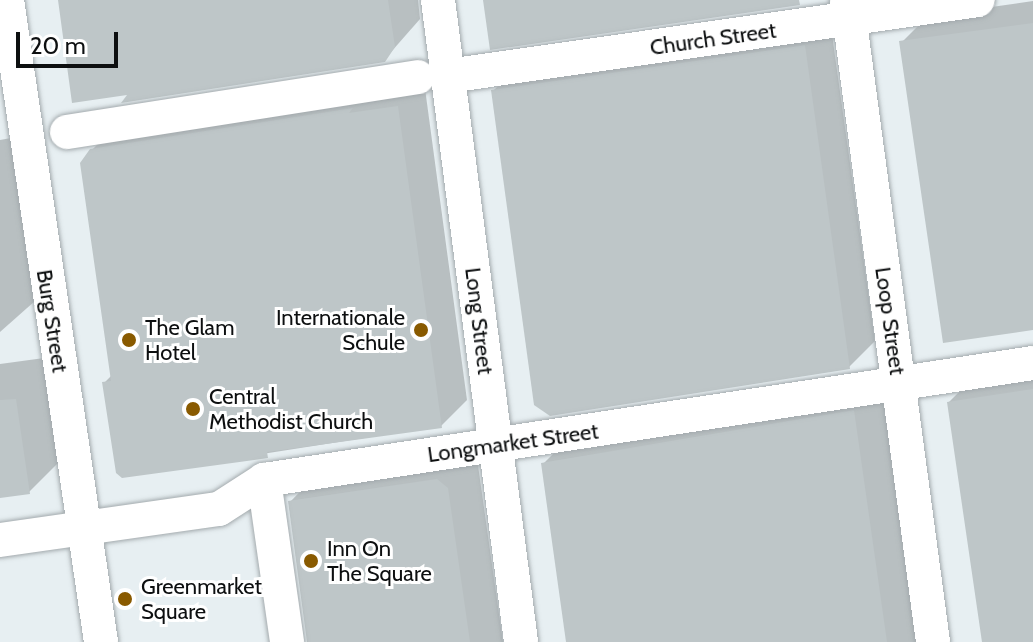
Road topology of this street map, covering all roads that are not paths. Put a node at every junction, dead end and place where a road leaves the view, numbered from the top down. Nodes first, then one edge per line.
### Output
1 (7, 0) edge
2 (438, 0) edge
3 (978, 0) edge
4 (848, 10) edge
5 (433, 76) junction
6 (67, 132) dead end
7 (12, 138) edge
8 (1033, 363) edge
9 (899, 385) junction
10 (495, 445) junction
11 (266, 495) junction
12 (84, 527) junction
13 (0, 540) edge
14 (101, 642) edge
15 (287, 642) edge
16 (521, 642) edge
17 (933, 642) edge

1 - 7 street, Burg Street
2 - 5 street, Long Street
3 - 4 street, Church Street
4 - 5 street, Church Street
4 - 9 street, Loop Street
5 - 6 street, Church Street
5 - 10 street, Long Street
7 - 12 street, Burg Street
8 - 9 street, Longmarket Street
9 - 10 street, Longmarket Street
9 - 17 street, Loop Street
10 - 11 street, Longmarket Street
10 - 16 street, Long Street
11 - 12 street, Longmarket Street
11 - 15 street
12 - 13 street, Longmarket Street
12 - 14 street, Burg Street

